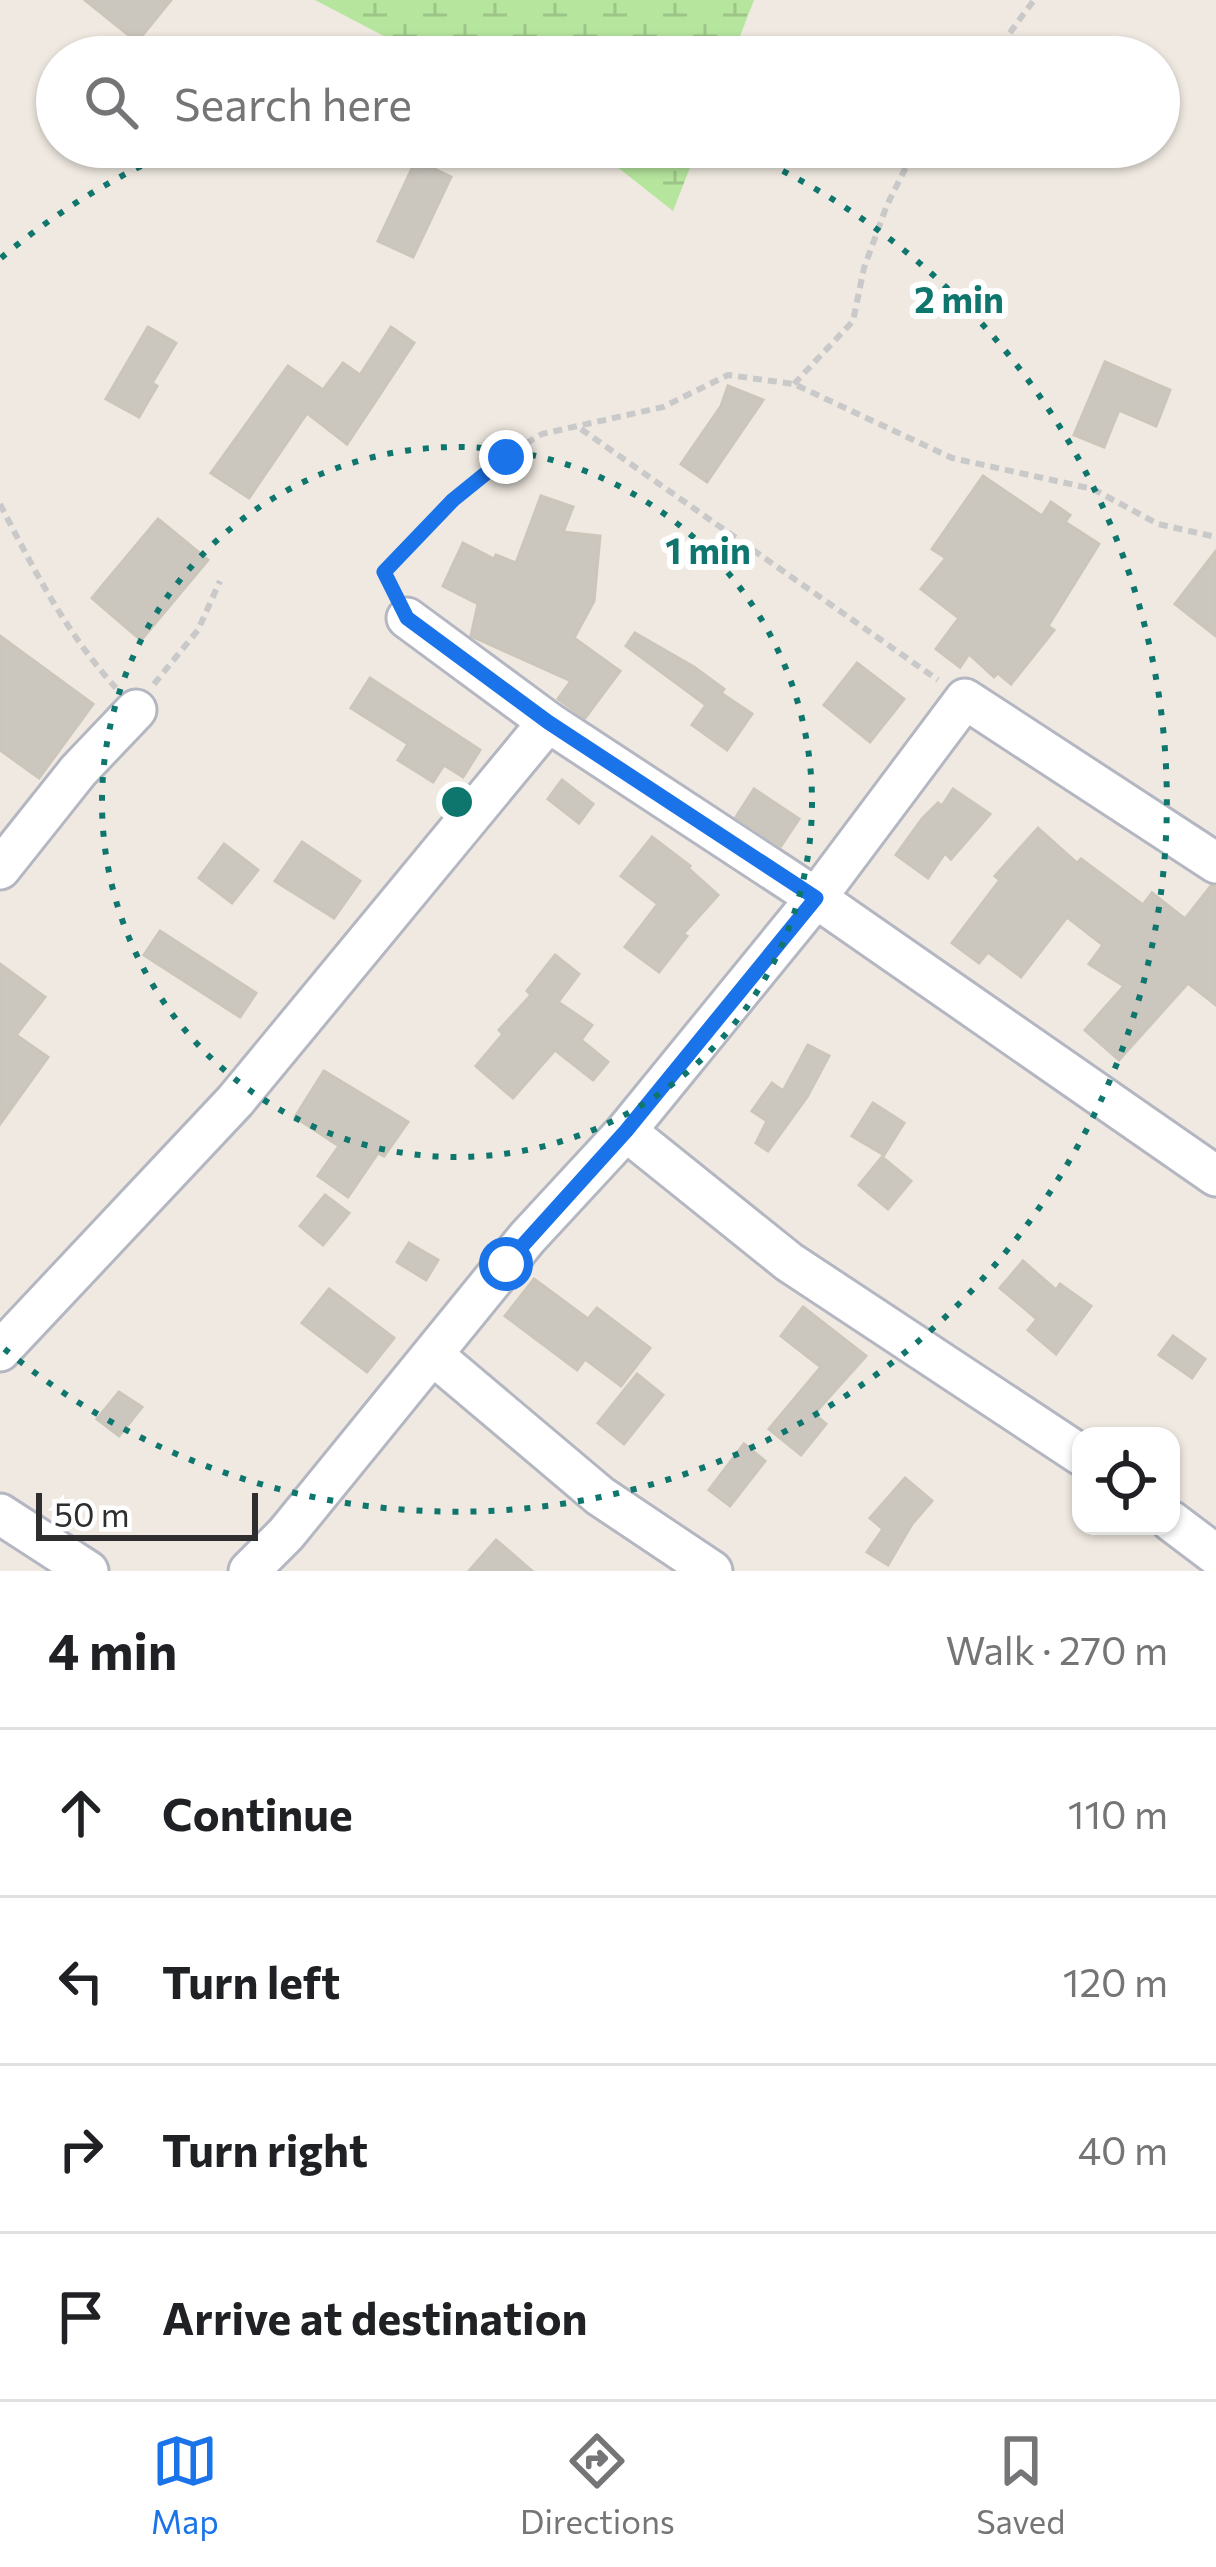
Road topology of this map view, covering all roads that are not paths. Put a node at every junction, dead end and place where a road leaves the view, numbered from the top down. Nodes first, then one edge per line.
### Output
1 (407, 618) road end
2 (136, 710) road end
3 (548, 722) junction
4 (1216, 863) edge
5 (0, 869) edge
6 (816, 898) junction
7 (626, 1131) junction
8 (1216, 1176) edge
9 (0, 1351) edge
10 (433, 1355) junction
11 (1072, 1449) edge
12 (0, 1514) edge
13 (1180, 1529) edge
14 (1216, 1555) edge
15 (88, 1571) edge
16 (249, 1571) edge
17 (712, 1571) edge

1 - 3 street
2 - 5 street
3 - 6 street
3 - 9 street
4 - 6 street
6 - 7 street
6 - 8 street
7 - 10 street
7 - 11 street
10 - 16 street
10 - 17 street
12 - 15 street
13 - 14 street

